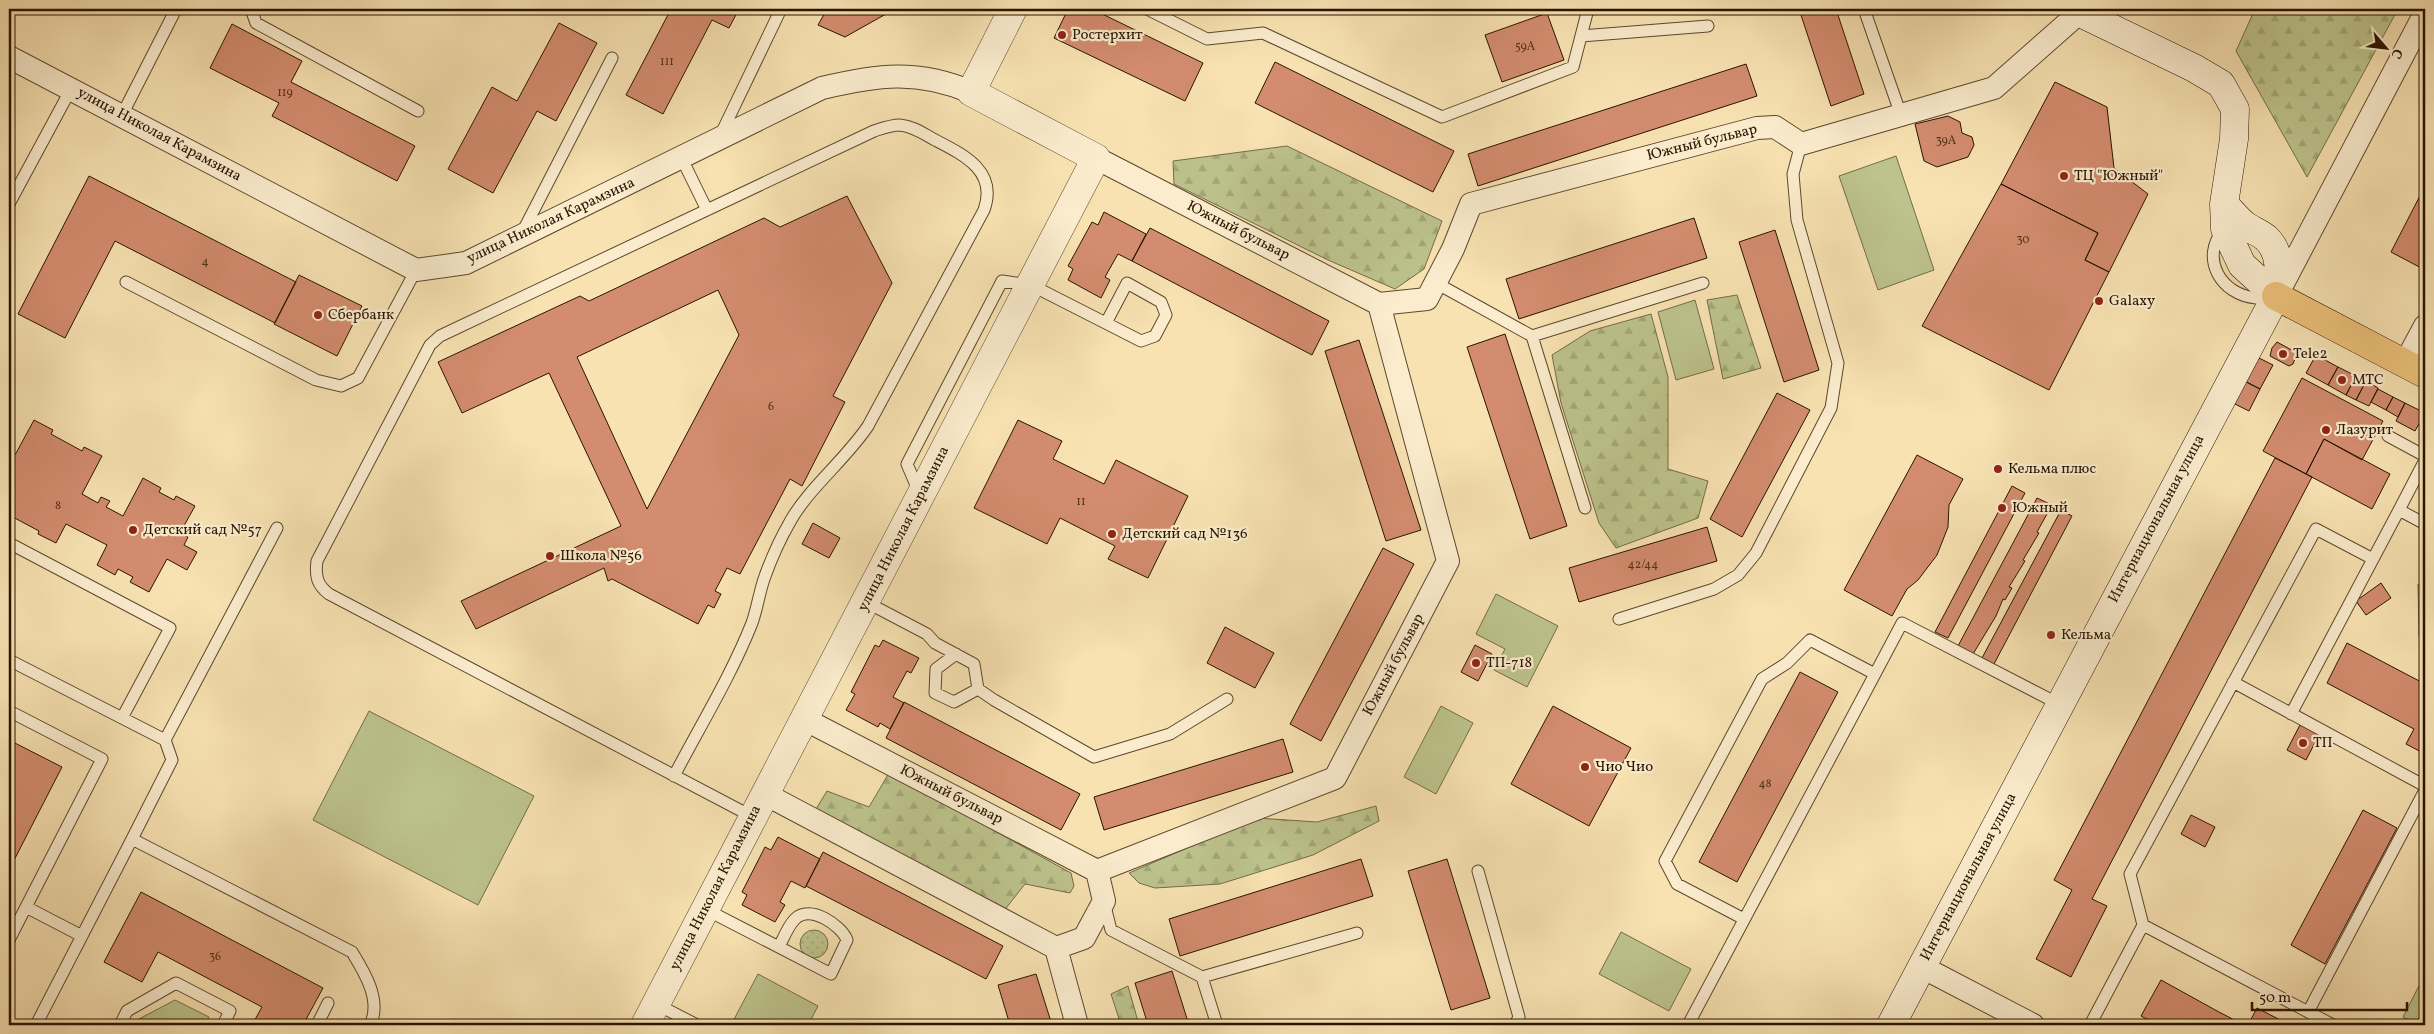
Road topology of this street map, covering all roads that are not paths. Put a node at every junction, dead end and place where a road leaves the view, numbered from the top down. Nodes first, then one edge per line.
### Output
1 (176, 9) edge
2 (251, 9) edge
3 (781, 9) edge
4 (1013, 9) edge
5 (1147, 9) edge
6 (1588, 9) edge
7 (1864, 9) edge
8 (2075, 11) edge
9 (2425, 13) edge
10 (1708, 26) dead end
11 (1581, 36) junction
12 (9, 57) edge
13 (612, 58) dead end
14 (71, 89) junction
15 (970, 92) junction
16 (418, 111) dead end
17 (122, 115) junction
18 (1901, 115) junction
19 (718, 140) junction
20 (1801, 144) junction
21 (1096, 158) junction
22 (682, 159) junction
23 (9, 204) edge
24 (707, 210) junction
25 (520, 237) junction
26 (416, 270) junction
27 (126, 282) dead end
28 (1436, 283) junction
29 (1703, 283) dead end
30 (1030, 285) junction
31 (2276, 296) junction
32 (1379, 304) junction
33 (1106, 323) junction
34 (2425, 326) edge
35 (1532, 336) junction
36 (2415, 369) edge
37 (2388, 436) dead end
38 (2425, 458) edge
39 (1585, 508) dead end
40 (2399, 510) junction
41 (2425, 524) edge
42 (277, 528) dead end
43 (9, 543) edge
44 (2373, 559) junction
45 (866, 602) junction
46 (1619, 620) dead end
47 (956, 654) junction
48 (9, 660) edge
49 (1874, 674) junction
50 (2233, 682) junction
51 (978, 689) junction
52 (1227, 699) dead end
53 (2060, 704) junction
54 (9, 711) edge
55 (2291, 714) junction
56 (122, 718) junction
57 (804, 719) junction
58 (165, 740) junction
59 (674, 776) junction
60 (2425, 786) edge
61 (2425, 790) edge
62 (759, 806) junction
63 (132, 839) junction
64 (1098, 871) junction
65 (1478, 871) dead end
66 (1104, 901) junction
67 (26, 907) junction
68 (705, 909) junction
69 (1744, 919) junction
70 (2143, 924) junction
71 (1112, 930) junction
72 (1357, 933) dead end
73 (82, 936) junction
74 (1084, 938) junction
75 (9, 940) edge
76 (779, 947) junction
77 (1056, 948) junction
78 (1922, 967) junction
79 (1202, 977) junction
80 (328, 1003) dead end
81 (2308, 1012) junction
82 (651, 1015) edge
83 (36, 1025) edge
84 (120, 1025) edge
85 (223, 1025) edge
86 (317, 1025) edge
87 (370, 1025) edge
88 (697, 1025) edge
89 (1077, 1025) edge
90 (1217, 1025) edge
91 (1514, 1025) edge
92 (1688, 1025) edge
93 (1891, 1025) edge
94 (2033, 1025) edge
95 (2090, 1025) edge
96 (2333, 1025) edge

1 - 17 lane
2 - 16 lane
3 - 19 lane
4 - 15 main road
5 - 11 lane
6 - 11 lane
7 - 18 lane
8 - 18 street
8 - 31 main road
9 - 31 street, Интернациональная улица
10 - 11 lane
12 - 14 street, улица Николая Карамзина
13 - 25 lane
14 - 17 street, улица Николая Карамзина
14 - 23 lane
15 - 19 street, улица Николая Карамзина
15 - 21 main road, улица Николая Карамзина
17 - 26 street, улица Николая Карамзина
18 - 20 street
19 - 22 street, улица Николая Карамзина
20 - 28 street, Южный бульвар
20 - 46 lane
21 - 30 main road, улица Николая Карамзина
21 - 32 street, Южный бульвар
22 - 24 lane
22 - 25 street, улица Николая Карамзина
24 - 59 lane
24 - 59 lane
25 - 26 street, улица Николая Карамзина
26 - 27 lane
28 - 32 street, Южный бульвар
28 - 35 lane
29 - 35 lane
30 - 33 lane
30 - 45 main road, улица Николая Карамзина
31 - 36 main road
31 - 53 main road, Интернациональная улица
32 - 64 street, Южный бульвар
33 - 33 lane
34 - 36 street
35 - 39 lane
37 - 38 lane
38 - 40 lane
40 - 41 lane
40 - 44 lane
42 - 58 lane
43 - 56 lane
44 - 50 lane
44 - 55 lane
45 - 47 lane
45 - 57 main road, улица Николая Карамзина
47 - 51 lane
47 - 51 lane
48 - 56 lane
49 - 53 lane
49 - 69 lane
49 - 69 lane
50 - 55 lane
50 - 70 lane
51 - 52 lane
53 - 78 main road, Интернациональная улица
54 - 67 lane
55 - 60 lane
56 - 58 lane
57 - 62 main road, улица Николая Карамзина
57 - 64 street, Южный бульвар
58 - 63 lane
59 - 62 lane
61 - 81 lane
62 - 68 main road, улица Николая Карамзина
62 - 77 street
63 - 73 lane
63 - 87 lane
64 - 66 street
65 - 91 lane
66 - 71 lane
66 - 74 street
67 - 73 lane
67 - 75 lane
68 - 76 lane
68 - 82 main road, улица Николая Карамзина
69 - 92 lane
70 - 81 lane
70 - 95 lane
71 - 74 lane
71 - 79 lane
72 - 79 lane
73 - 83 lane
74 - 77 street
76 - 76 lane
77 - 89 street
78 - 93 main road, Интернациональная улица
78 - 94 street
79 - 90 lane
80 - 86 lane
81 - 96 lane
82 - 88 lane
84 - 85 lane

